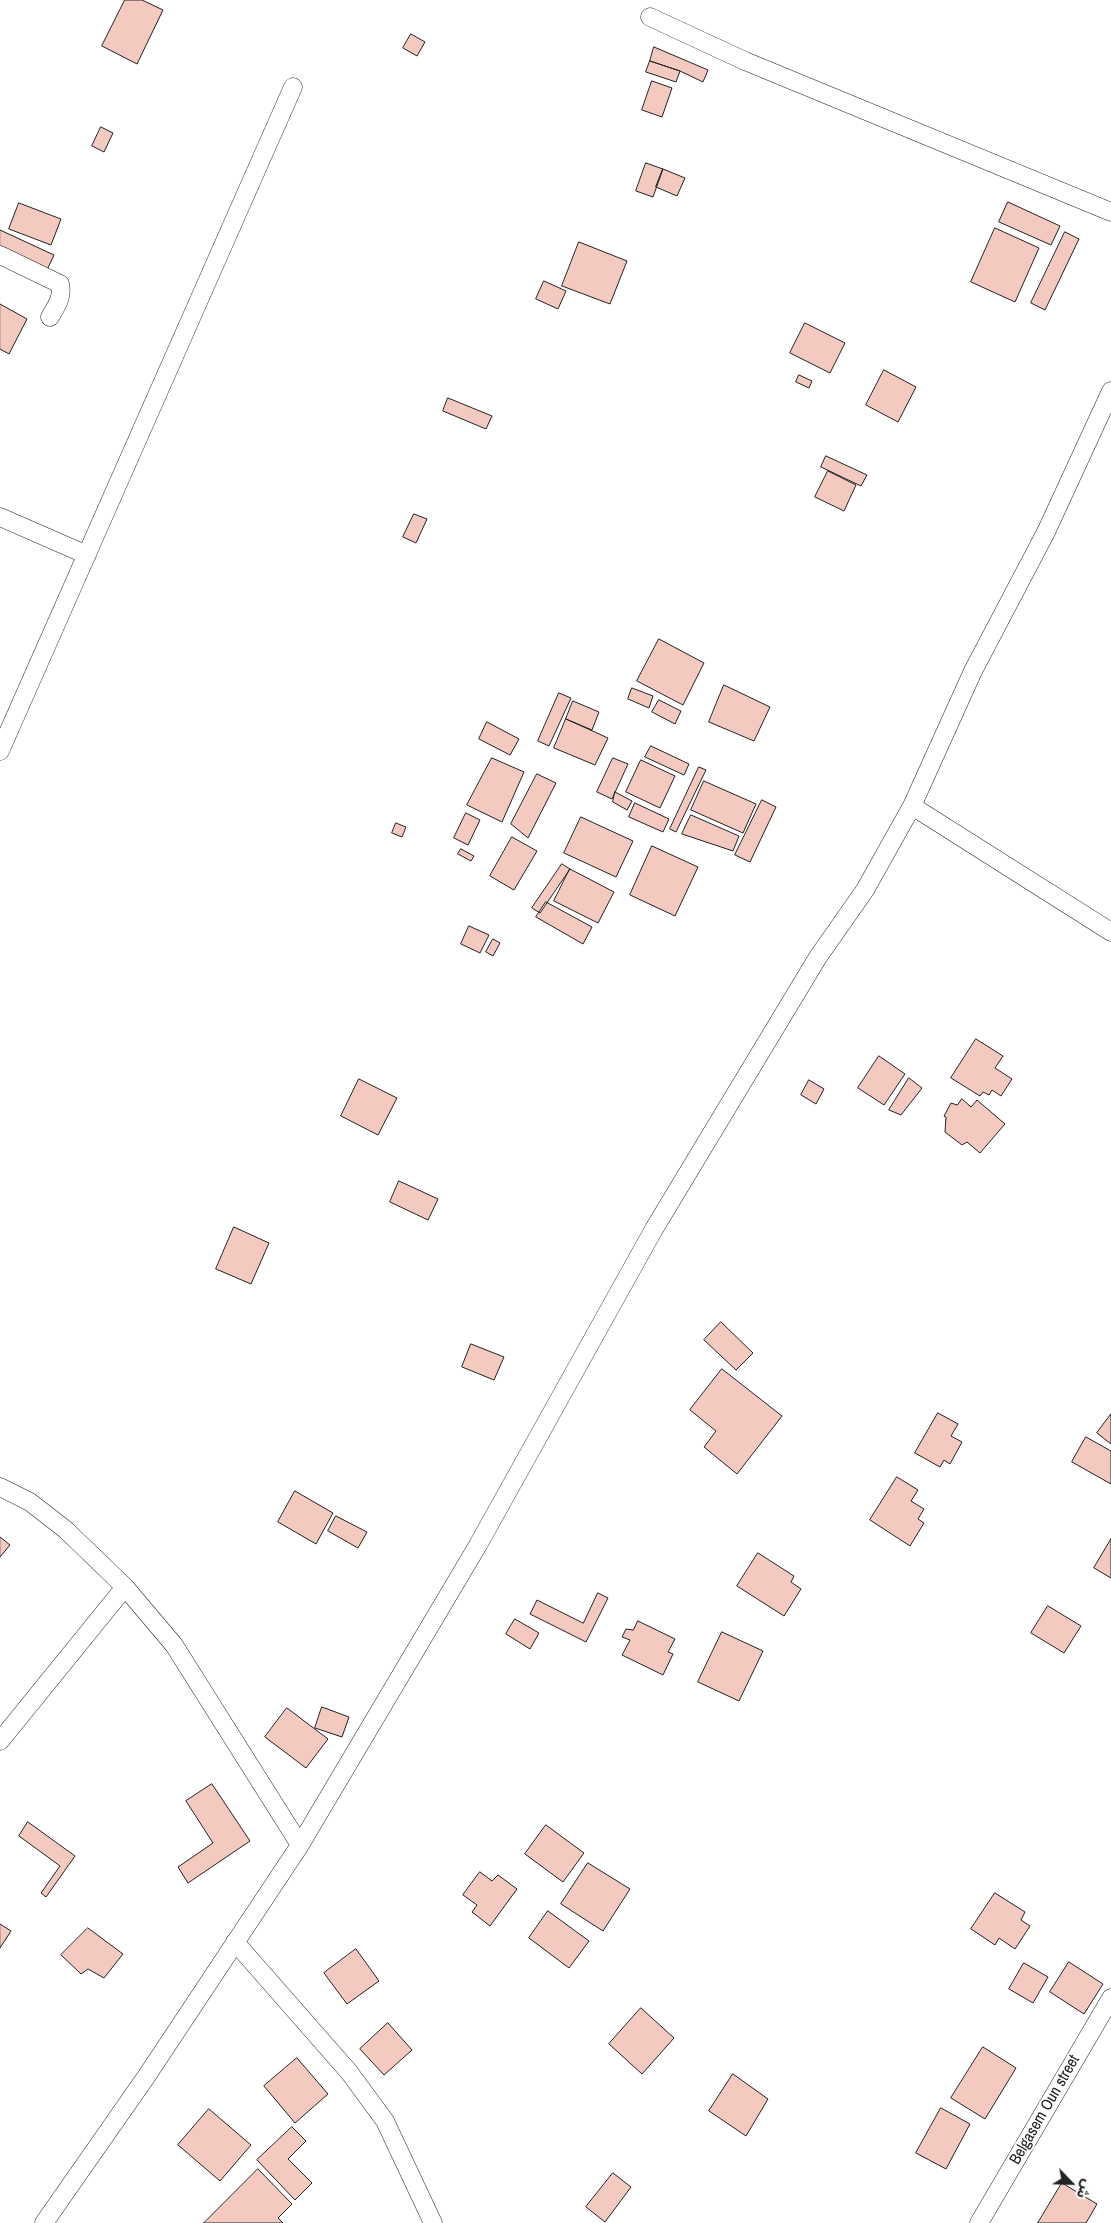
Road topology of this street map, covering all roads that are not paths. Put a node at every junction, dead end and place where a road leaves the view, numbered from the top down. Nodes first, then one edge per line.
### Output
1 (650, 17) dead end
2 (293, 87) dead end
3 (1111, 212) edge
4 (0, 255) edge
5 (50, 317) dead end
6 (1111, 390) edge
7 (0, 517) edge
8 (87, 555) junction
9 (0, 751) edge
10 (912, 806) junction
11 (1111, 932) edge
12 (0, 1487) edge
13 (126, 1587) junction
14 (0, 1741) edge
15 (300, 1845) junction
16 (235, 1942) junction
17 (1111, 1998) edge
18 (44, 2223) edge
19 (433, 2223) edge
20 (979, 2223) edge

1 - 3 street
2 - 8 street
4 - 5 street
6 - 10 street
7 - 8 street
8 - 9 street
10 - 11 street
10 - 15 street
12 - 13 street
13 - 14 street
13 - 15 street
15 - 16 street
16 - 18 street
16 - 19 street
17 - 20 street, Belgasem Oun street

